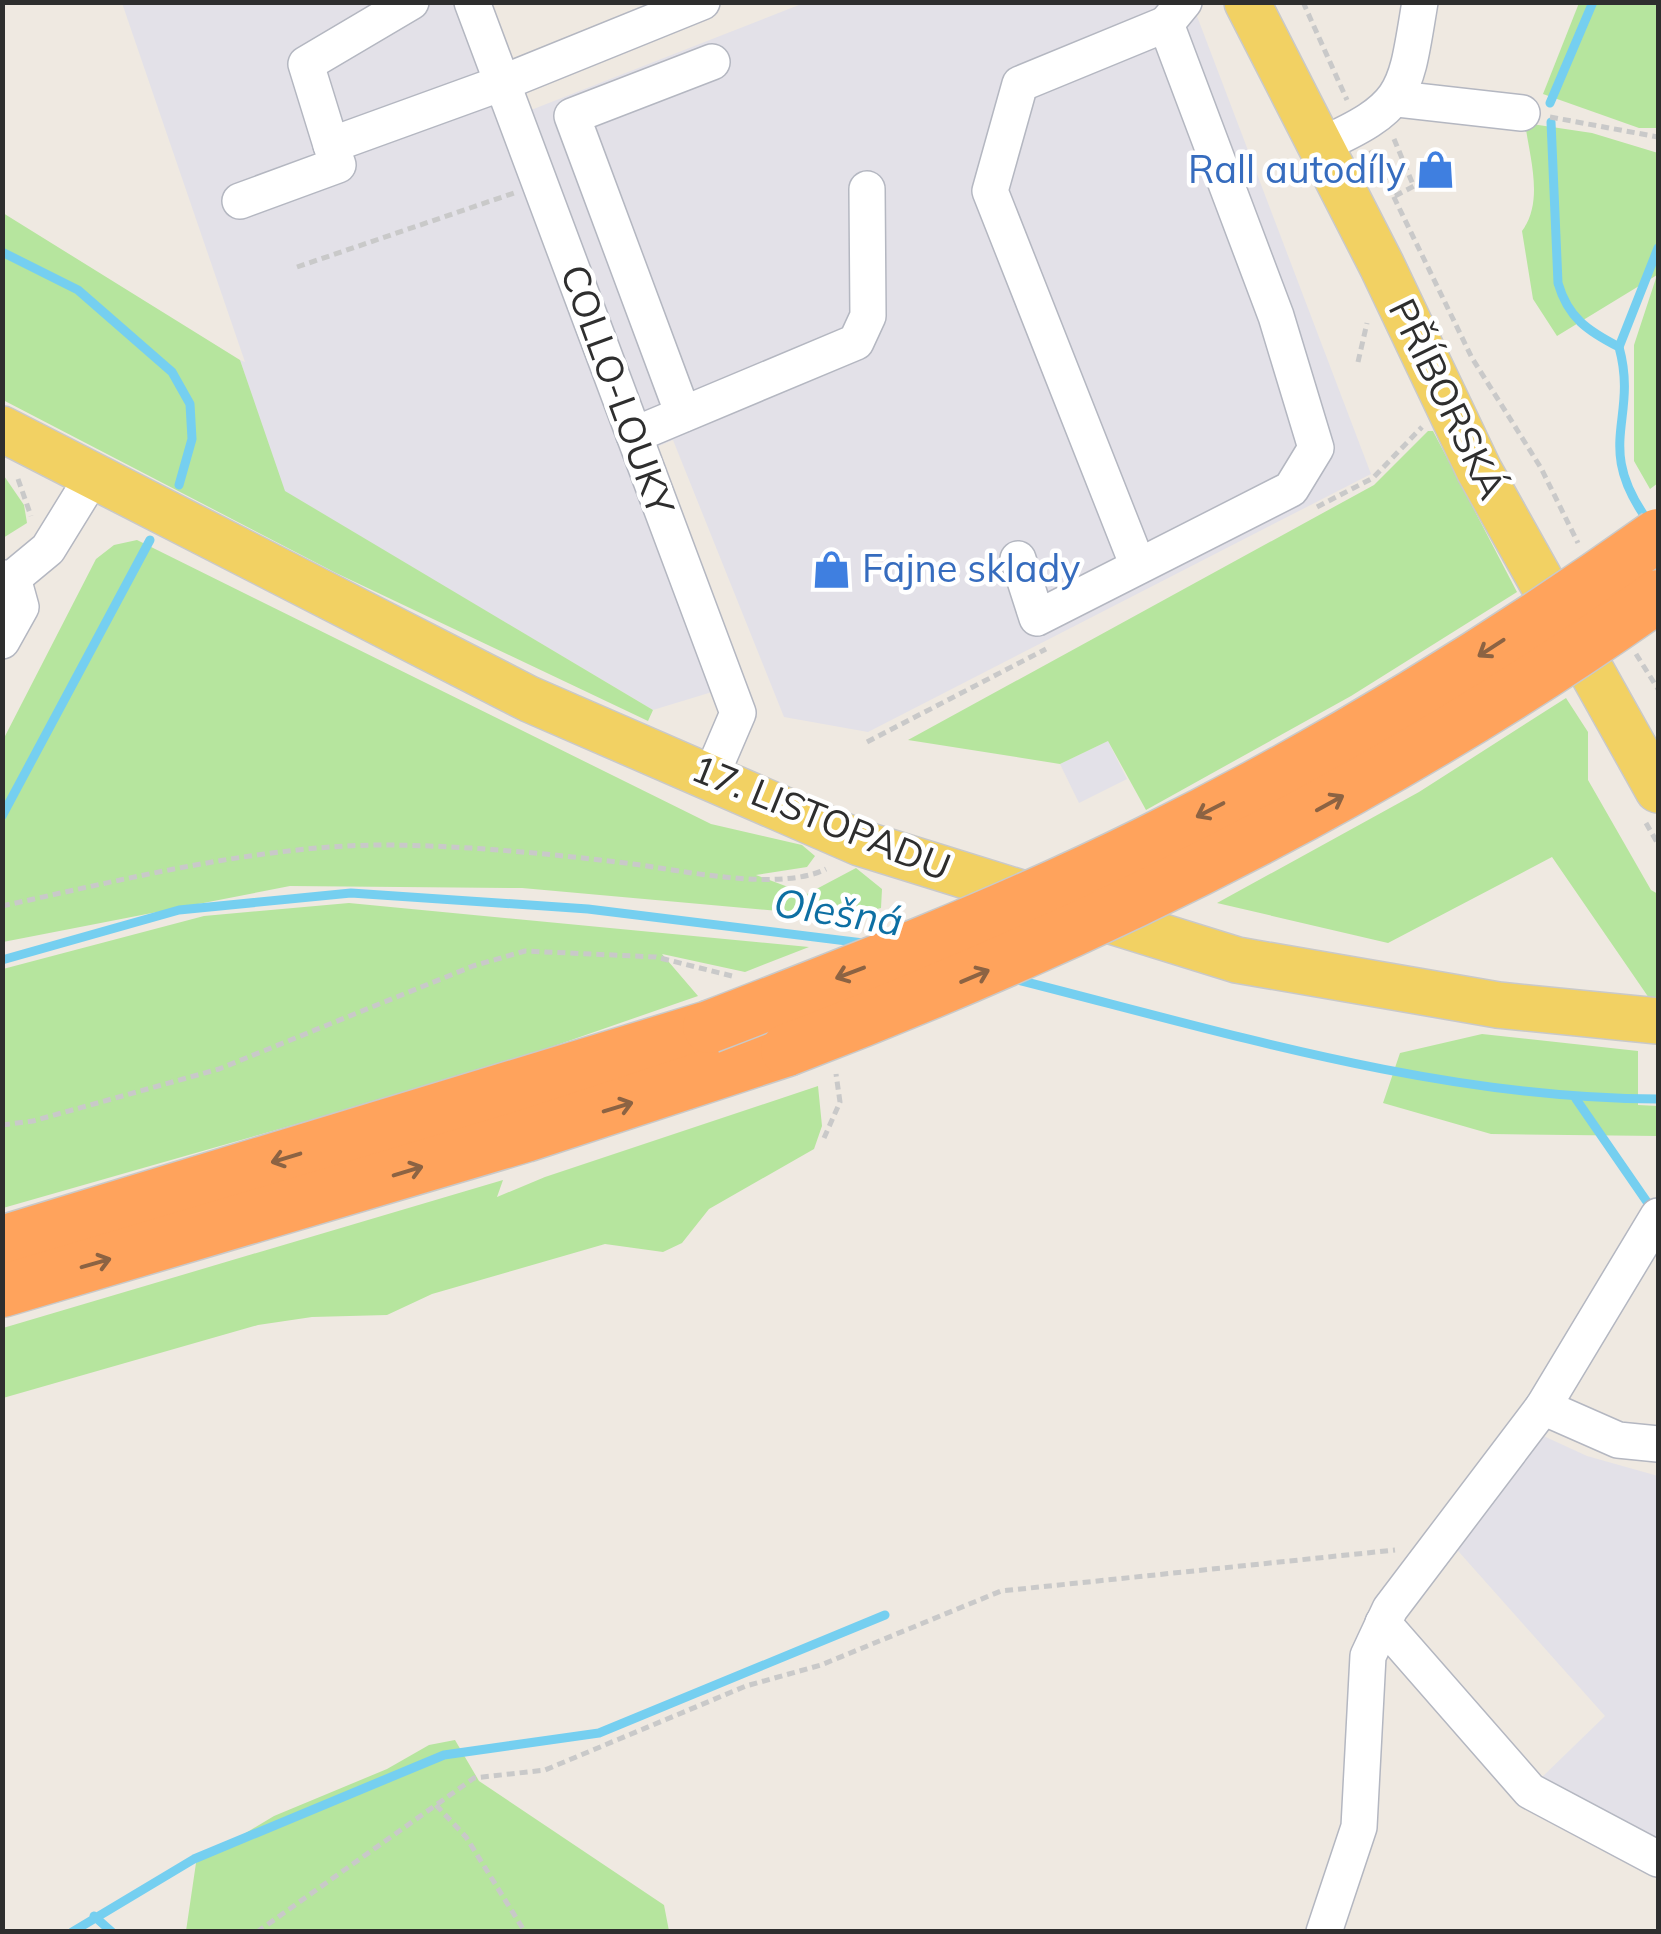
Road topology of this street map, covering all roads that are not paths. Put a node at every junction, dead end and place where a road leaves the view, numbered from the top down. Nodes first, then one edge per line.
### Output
1 (411, 2) edge
2 (472, 2) edge
3 (702, 2) edge
4 (1247, 2) edge
5 (1280, 2) edge
6 (1420, 2) edge
7 (1175, 13) edge
8 (712, 62) dead end
9 (502, 83) junction
10 (1522, 113) road end
11 (1361, 124) junction
12 (330, 145) junction
13 (867, 189) dead end
14 (240, 201) dead end
15 (683, 414) junction
16 (634, 435) junction
17 (5, 449) edge
18 (93, 476) junction
19 (1658, 534) edge
20 (1018, 560) dead end
21 (1138, 566) junction
22 (8, 578) edge
23 (1658, 596) edge
24 (2, 641) edge
25 (1658, 736) edge
26 (711, 776) junction
27 (1658, 790) edge
28 (1658, 1022) edge
29 (1658, 1216) edge
30 (2, 1242) edge
31 (2, 1291) edge
32 (1543, 1407) junction
33 (1658, 1444) edge
34 (1383, 1623) junction
35 (1658, 1859) edge
36 (1324, 1932) edge

1 - 12 street
2 - 9 street, COLLO-LOUKY
3 - 9 street
4 - 11 main road, PŘÍBORSKÁ
5 - 11 main road, PŘÍBORSKÁ
6 - 11 street
7 - 21 street
7 - 21 street
8 - 15 street
9 - 12 street
9 - 16 street, COLLO-LOUKY
10 - 11 street
11 - 25 main road, PŘÍBORSKÁ
11 - 27 main road, PŘÍBORSKÁ
12 - 14 street
13 - 15 street
15 - 16 street
16 - 26 street, COLLO-LOUKY
17 - 18 main road, 17. LISTOPADU
18 - 22 street
18 - 26 main road, 17. LISTOPADU
19 -> 30 highway, bridge
20 - 21 street
22 - 24 street
31 -> 23 highway, bridge
26 - 28 main road, 17. LISTOPADU
29 - 32 street
32 - 33 street
32 - 34 street
34 - 35 street
34 - 36 street

